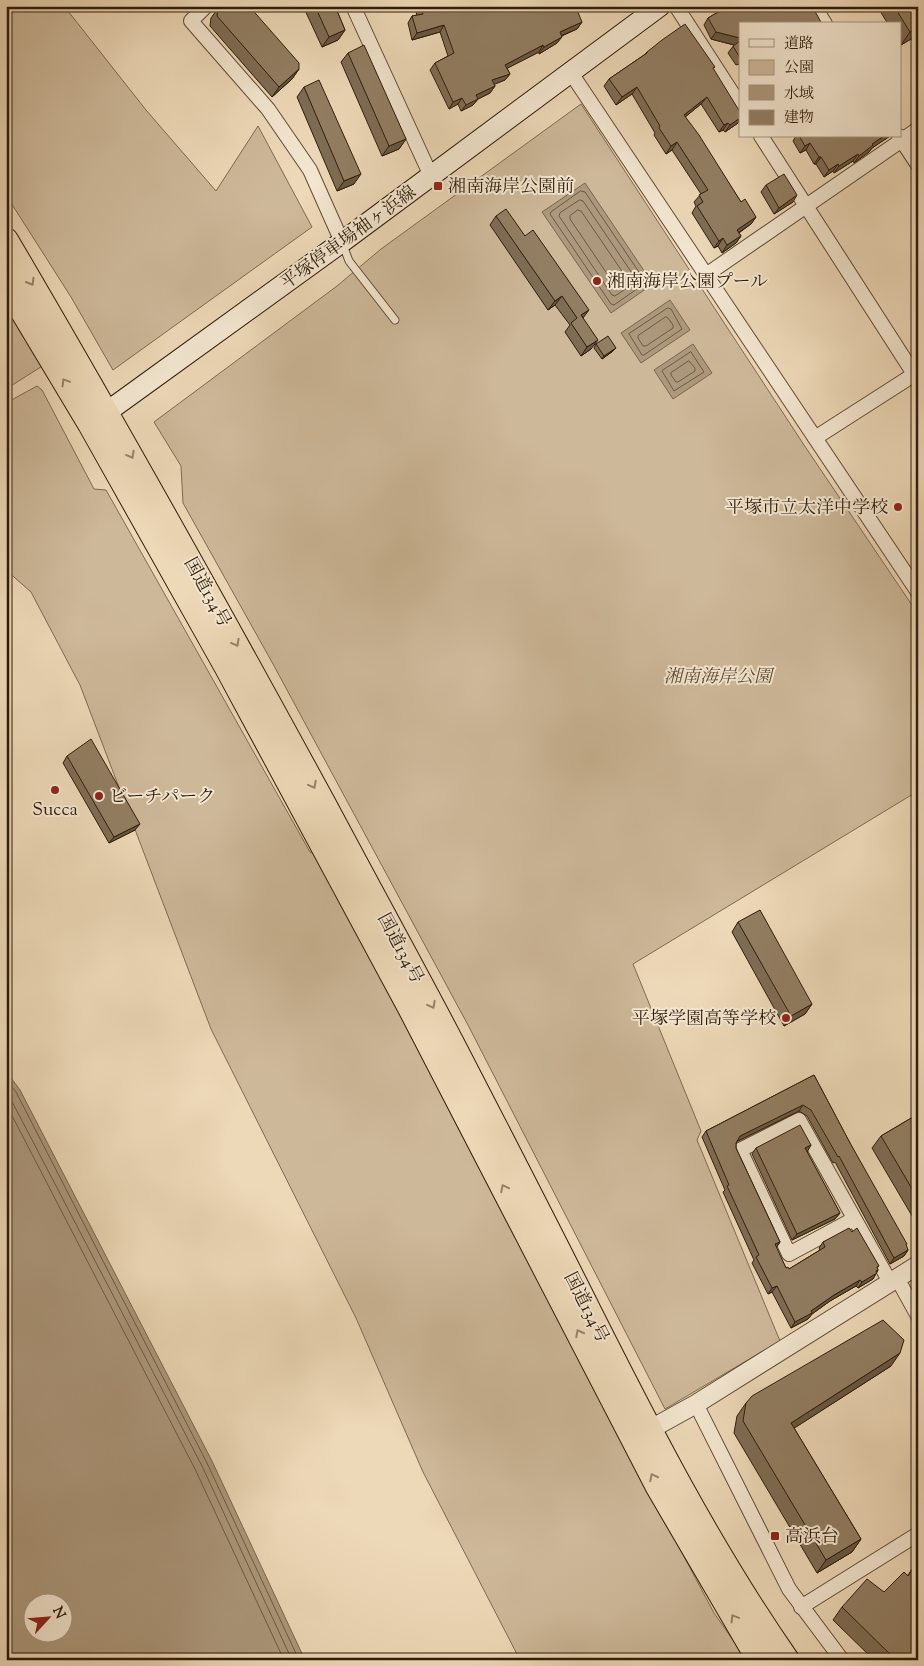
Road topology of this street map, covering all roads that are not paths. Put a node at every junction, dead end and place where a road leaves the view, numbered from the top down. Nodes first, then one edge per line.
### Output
1 (206, 6) edge
2 (353, 6) edge
3 (660, 6) edge
4 (676, 6) edge
5 (814, 6) edge
6 (825, 22) edge
7 (571, 73) junction
8 (739, 103) edge
9 (918, 129) edge
10 (902, 137) edge
11 (762, 138) edge
12 (901, 138) edge
13 (918, 165) edge
14 (431, 176) junction
15 (807, 206) junction
16 (6, 240) edge
17 (342, 242) junction
18 (706, 275) junction
19 (6, 284) edge
20 (395, 320) dead end
21 (916, 373) edge
22 (99, 418) junction
23 (815, 438) junction
24 (918, 592) edge
25 (854, 1219) junction
26 (918, 1265) edge
27 (894, 1280) junction
28 (918, 1316) edge
29 (696, 1404) junction
30 (649, 1430) junction
31 (918, 1534) edge
32 (802, 1607) junction
33 (760, 1660) edge
34 (787, 1660) edge
35 (842, 1660) edge

1 - 17 street
2 - 14 street
3 - 7 main road, 平塚停車場袖ヶ浜線
4 - 8 street
5 - 6 street
7 - 14 main road, 平塚停車場袖ヶ浜線
7 - 18 street
9 - 10 street
11 - 15 street
12 - 13 street
12 - 15 street
14 - 17 main road, 平塚停車場袖ヶ浜線
15 - 18 street
15 - 21 street
16 -> 22 highway, 国道134号
17 - 20 lane
17 - 22 main road, 平塚停車場袖ヶ浜線
18 - 23 street
22 -> 19 highway, 国道134号
21 - 23 street
22 -> 30 highway, 国道134号
33 -> 22 highway, 国道134号
23 - 24 street
25 - 25 street
25 - 27 street
26 - 27 street
27 - 28 street
27 - 29 street
29 - 30 street
29 - 32 street
30 - 34 highway, 国道134号
31 - 32 street
32 - 35 street

